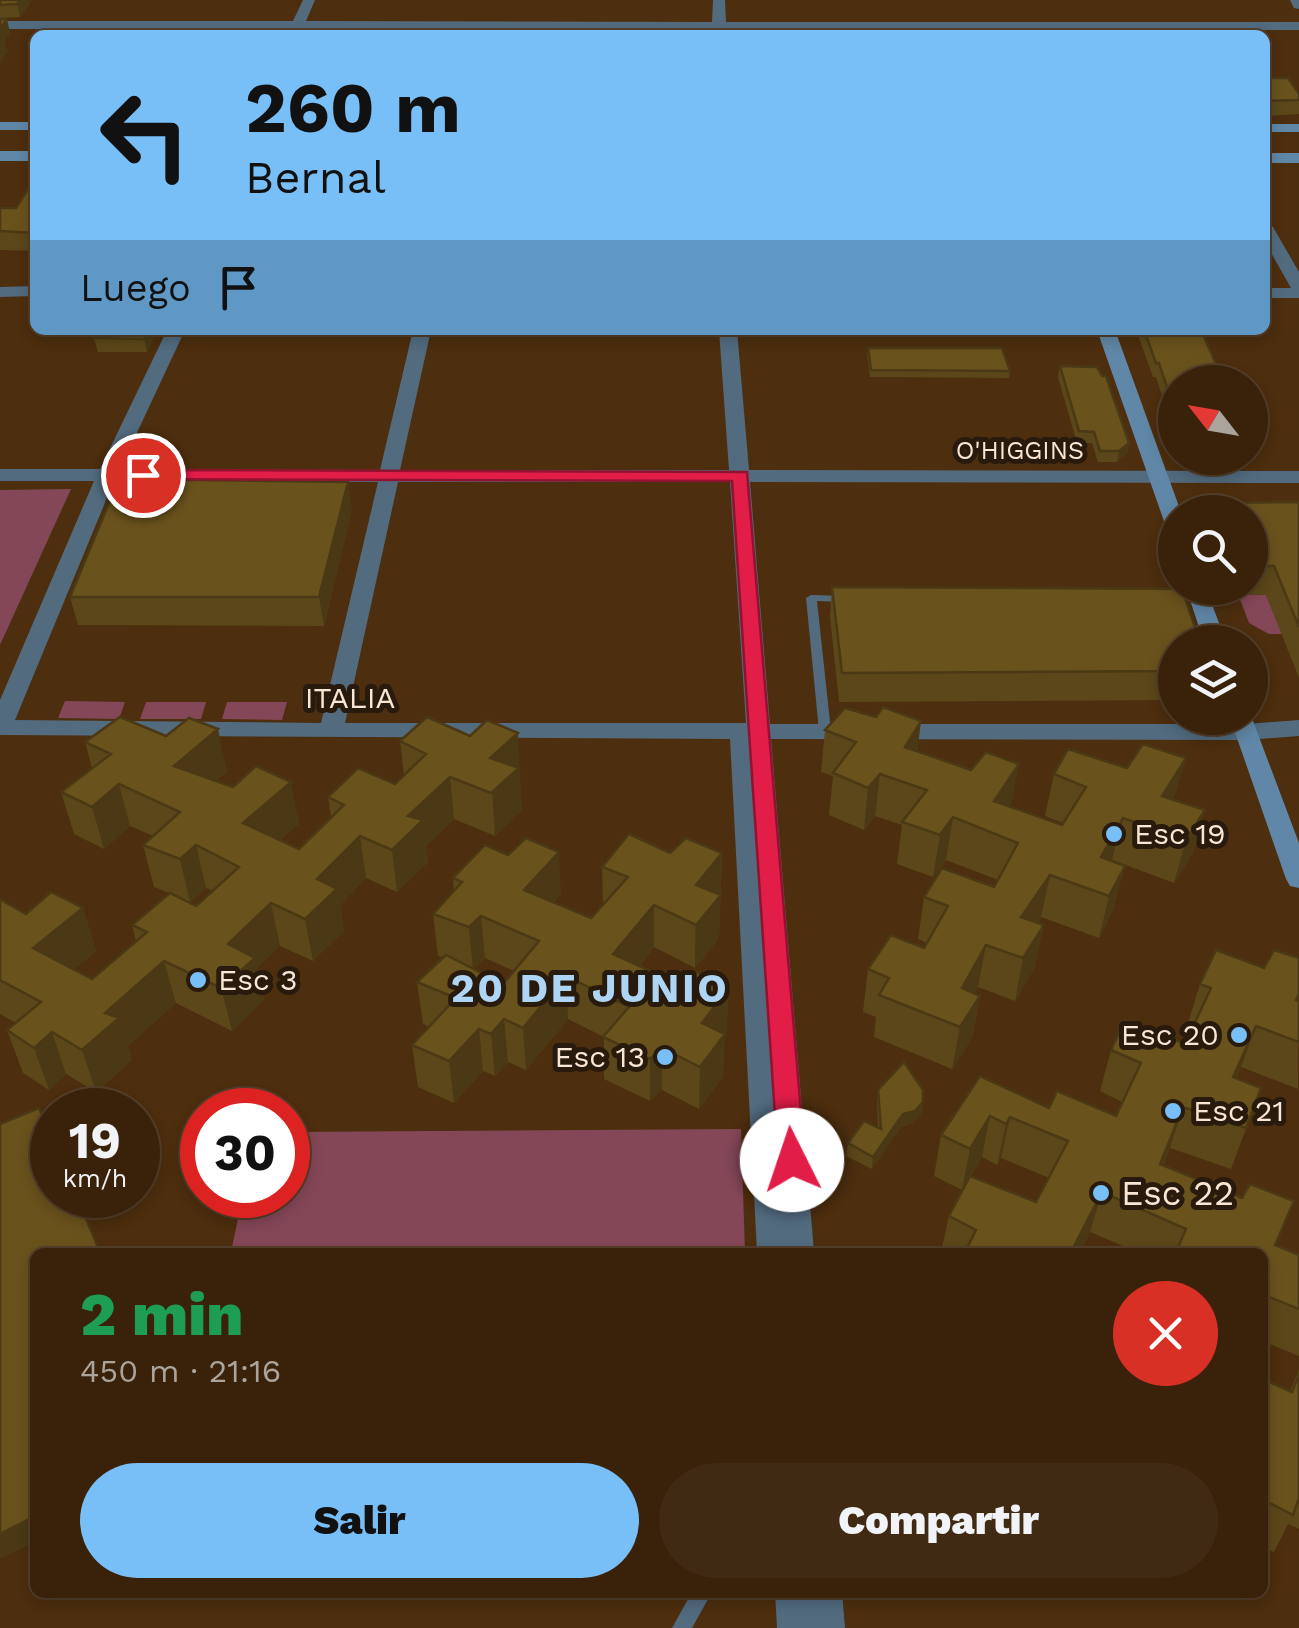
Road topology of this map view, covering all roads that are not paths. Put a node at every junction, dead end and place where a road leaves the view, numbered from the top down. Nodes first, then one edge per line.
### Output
1 (308, 0) edge
2 (719, 0) edge
3 (994, 24) edge
4 (0, 25) edge
5 (483, 26) edge
6 (1299, 26) edge
7 (296, 30) edge
8 (720, 30) edge
9 (0, 126) edge
10 (30, 126) edge
11 (1270, 128) edge
12 (1299, 128) edge
13 (0, 156) edge
14 (30, 156) edge
15 (1270, 158) edge
16 (1299, 158) edge
17 (1270, 236) edge
18 (1299, 290) edge
19 (30, 291) edge
20 (0, 292) edge
21 (1270, 293) edge
22 (174, 335) edge
23 (421, 335) edge
24 (728, 335) edge
25 (1108, 335) edge
26 (0, 475) edge
27 (106, 475) junction
28 (390, 475) junction
29 (740, 476) junction
30 (1158, 476) junction
31 (1299, 477) edge
32 (1165, 495) edge
33 (867, 599) edge
34 (0, 726) edge
35 (1158, 726) edge
36 (1268, 726) edge
37 (1299, 728) edge
38 (332, 730) junction
39 (751, 731) junction
40 (825, 731) junction
41 (1249, 735) edge
42 (1299, 879) edge
43 (785, 1246) edge
44 (699, 1598) edge
45 (794, 1598) edge
46 (824, 1598) edge
47 (681, 1628) edge
48 (796, 1628) edge
49 (826, 1628) edge

1 - 7 street
2 - 8 street
3 - 6 street
3 - 8 street
4 - 7 street
5 - 7 street
5 - 8 street
9 - 10 main road
11 - 12 main road
13 - 14 main road
15 - 16 main road
17 - 18 street
18 - 21 street
19 - 20 street
22 - 27 street
23 - 28 street
24 - 29 street
25 - 30 main road
26 - 27 street, O'HIGGINS
27 - 28 street, O'HIGGINS
27 - 34 street
28 - 29 street, O'HIGGINS
28 - 38 street
29 - 30 street, O'HIGGINS
29 - 39 street
30 - 31 street, O'HIGGINS
30 - 32 main road
33 - 40 lane
34 - 38 street, ITALIA
35 - 40 street, ITALIA
36 - 37 street, ITALIA
38 - 39 street, ITALIA
39 - 40 street, ITALIA
39 - 43 street
41 - 42 main road
44 - 47 lane
45 - 48 street
46 - 49 street

